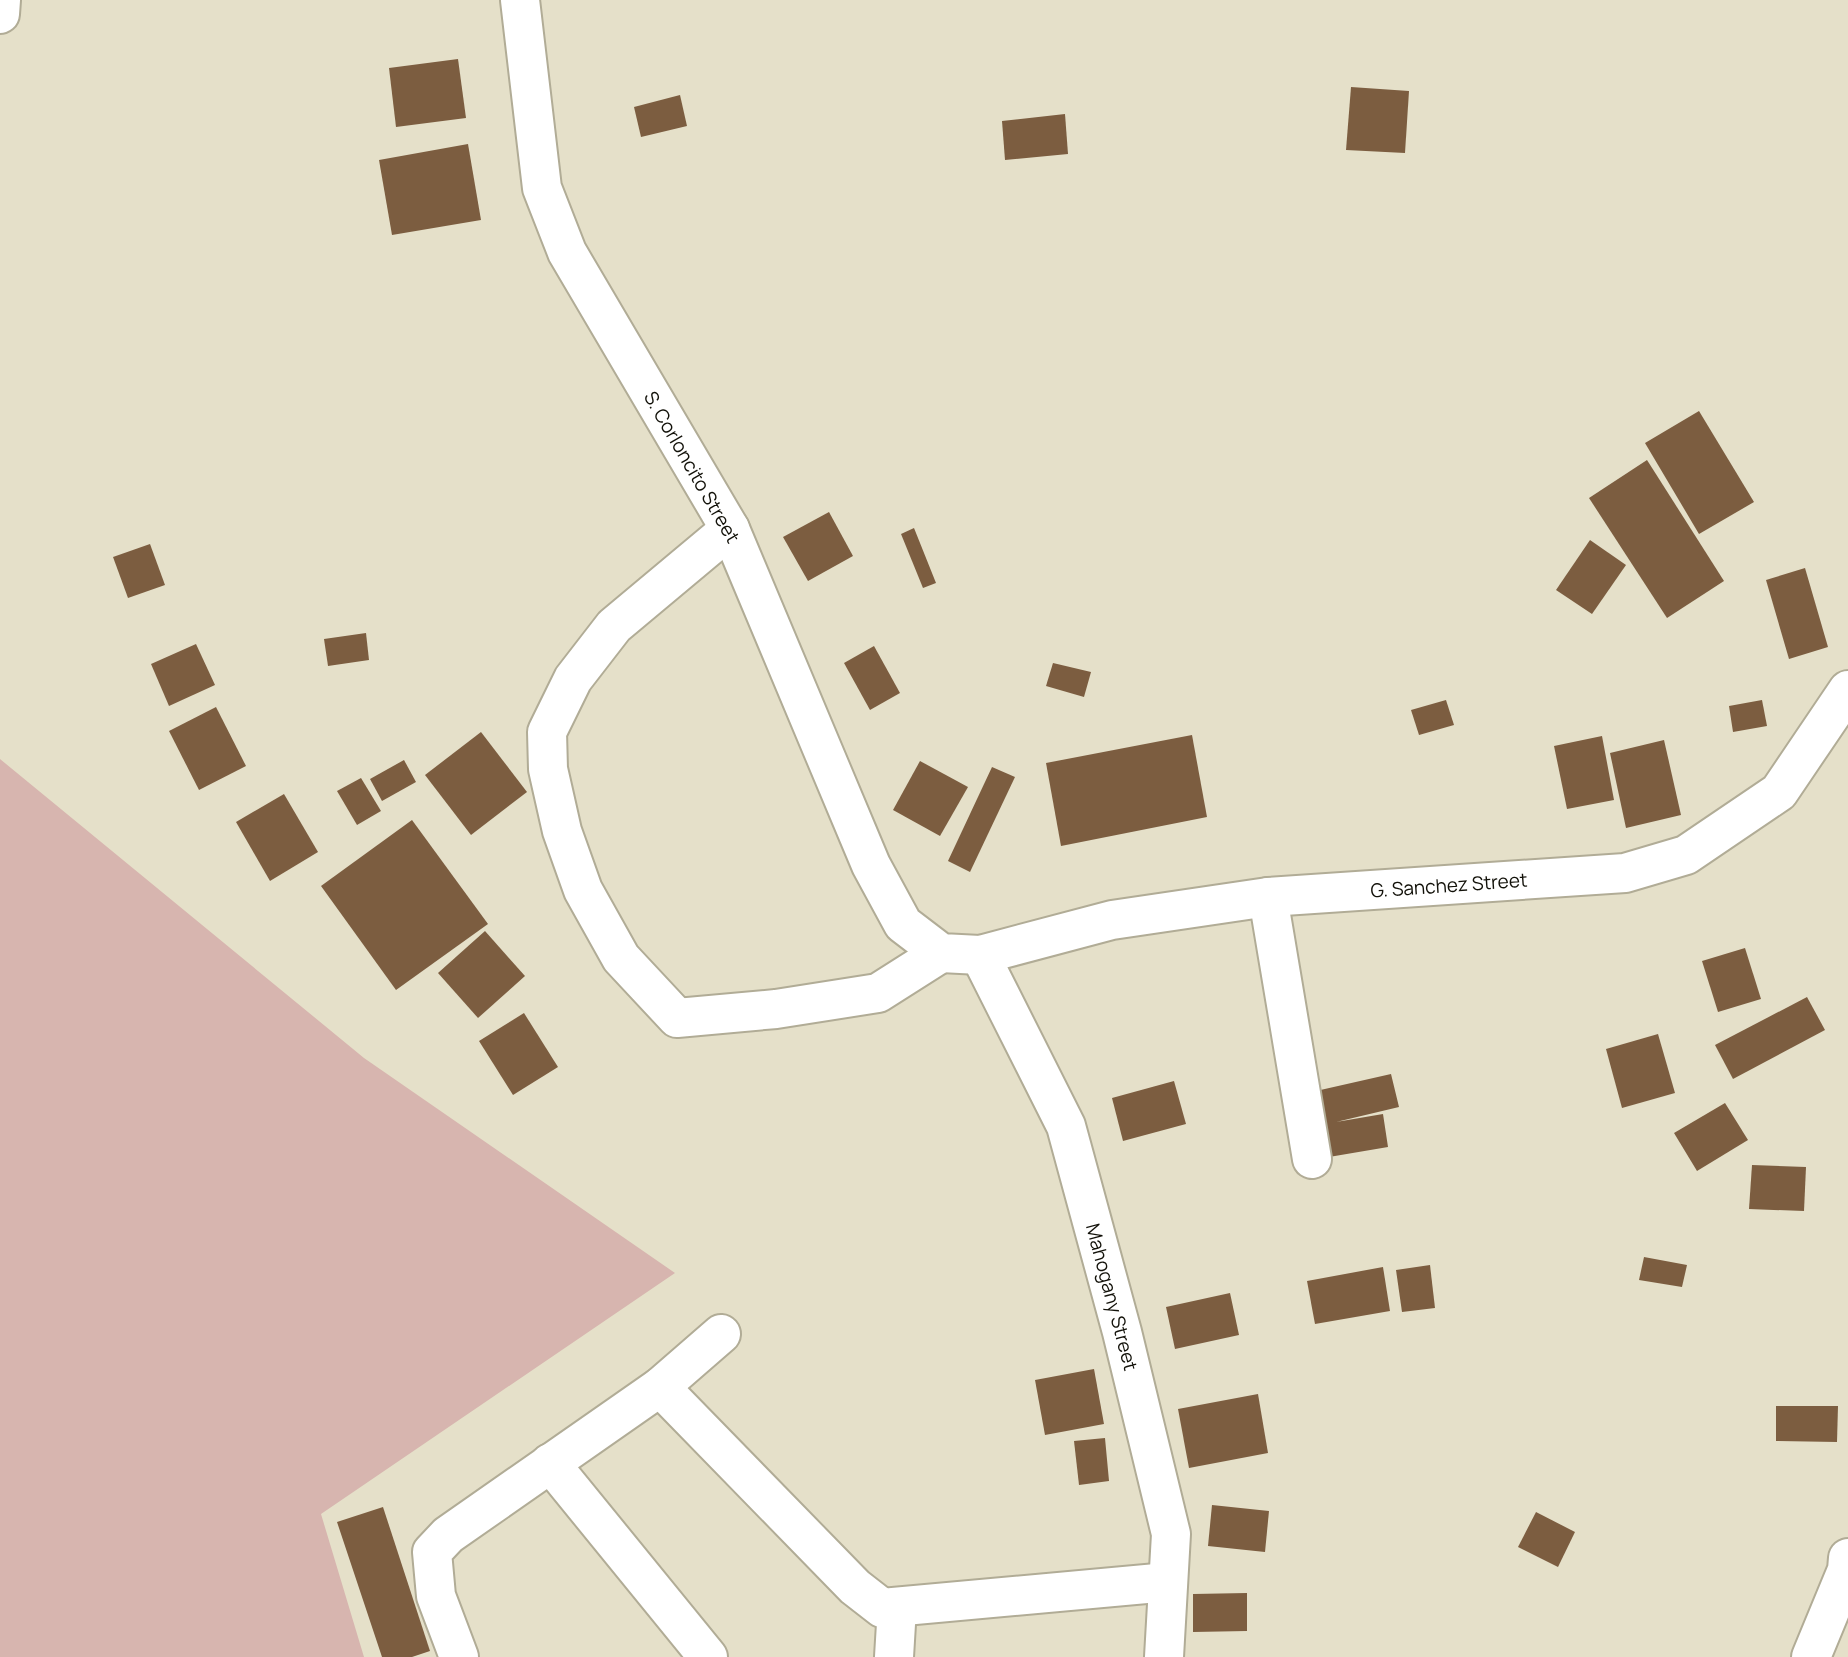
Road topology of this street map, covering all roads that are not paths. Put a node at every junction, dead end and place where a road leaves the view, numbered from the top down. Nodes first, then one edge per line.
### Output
1 (1, 0) edge
2 (520, 0) edge
3 (0, 14) edge
4 (730, 529) junction
5 (1848, 690) edge
6 (1268, 897) junction
7 (941, 953) junction
8 (980, 955) junction
9 (1312, 1159) dead end
10 (722, 1334) dead end
11 (660, 1387) junction
12 (550, 1463) junction
13 (1848, 1558) edge
14 (1168, 1582) junction
15 (897, 1607) junction
16 (459, 1657) edge
17 (708, 1657) edge
18 (894, 1657) edge
19 (1164, 1657) edge
20 (1811, 1657) edge

1 - 3 street
2 - 4 street, S. Corloncito Street
4 - 7 street, S. Corloncito Street
4 - 7 street
5 - 6 street, G. Sanchez Street
6 - 8 street, G. Sanchez Street
6 - 9 street
7 - 8 street
8 - 14 street, Mahogany Street
10 - 11 street
11 - 12 street
11 - 15 street
12 - 16 street
12 - 17 street
13 - 20 street
14 - 15 street
14 - 19 street, Mahogany Street
15 - 18 street

